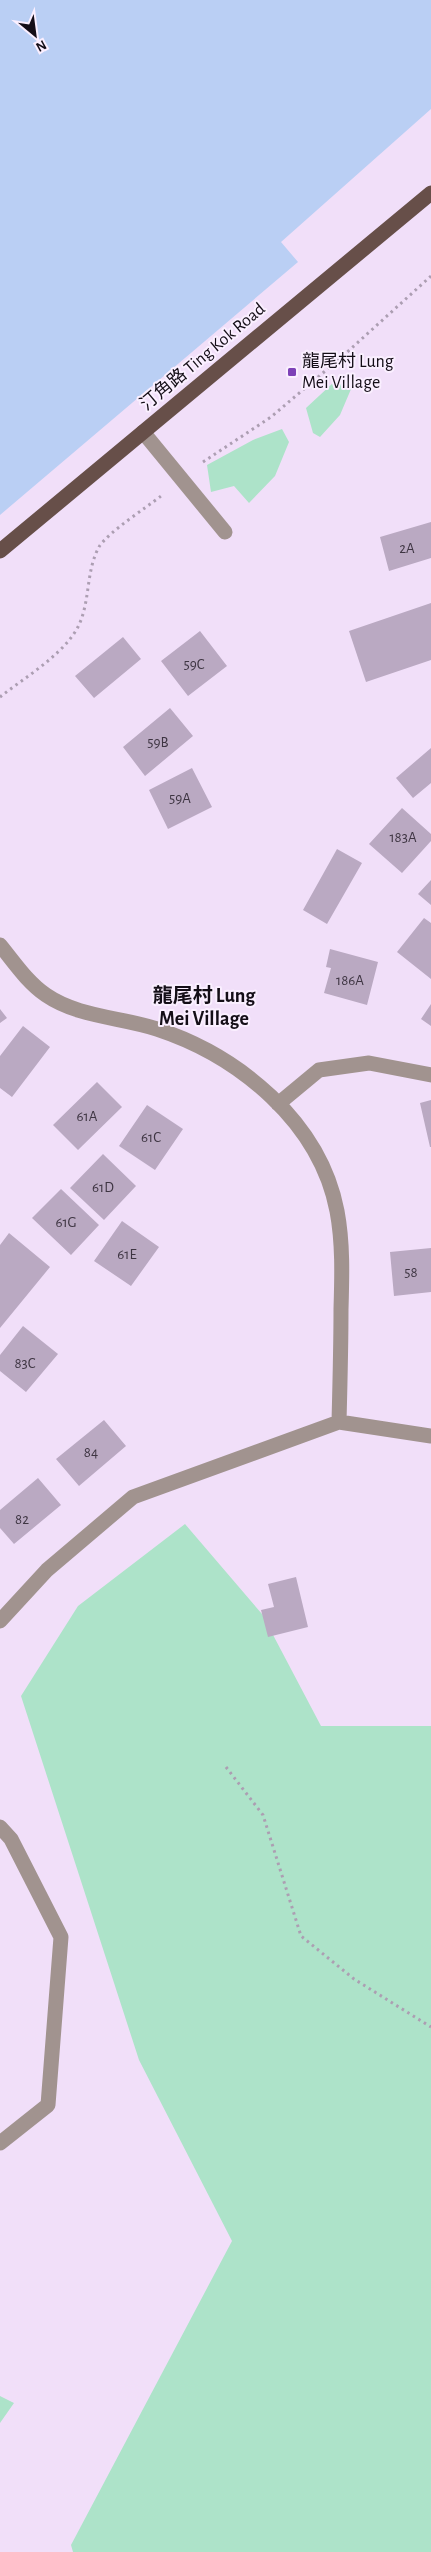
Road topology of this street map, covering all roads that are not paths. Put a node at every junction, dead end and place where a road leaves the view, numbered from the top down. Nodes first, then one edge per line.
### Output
1 (431, 193) edge
2 (143, 432) junction
3 (225, 532) dead end
4 (0, 550) edge
5 (0, 945) edge
6 (431, 1075) edge
7 (278, 1104) junction
8 (339, 1422) junction
9 (431, 1436) edge
10 (0, 1621) edge
11 (0, 1827) edge
12 (0, 2144) edge

1 - 2 main road, 汀角路 Ting Kok Road
2 - 3 street
2 - 4 main road, 汀角路 Ting Kok Road
5 - 7 street
6 - 7 street
7 - 8 street
8 - 9 street
8 - 10 street
11 - 12 street

